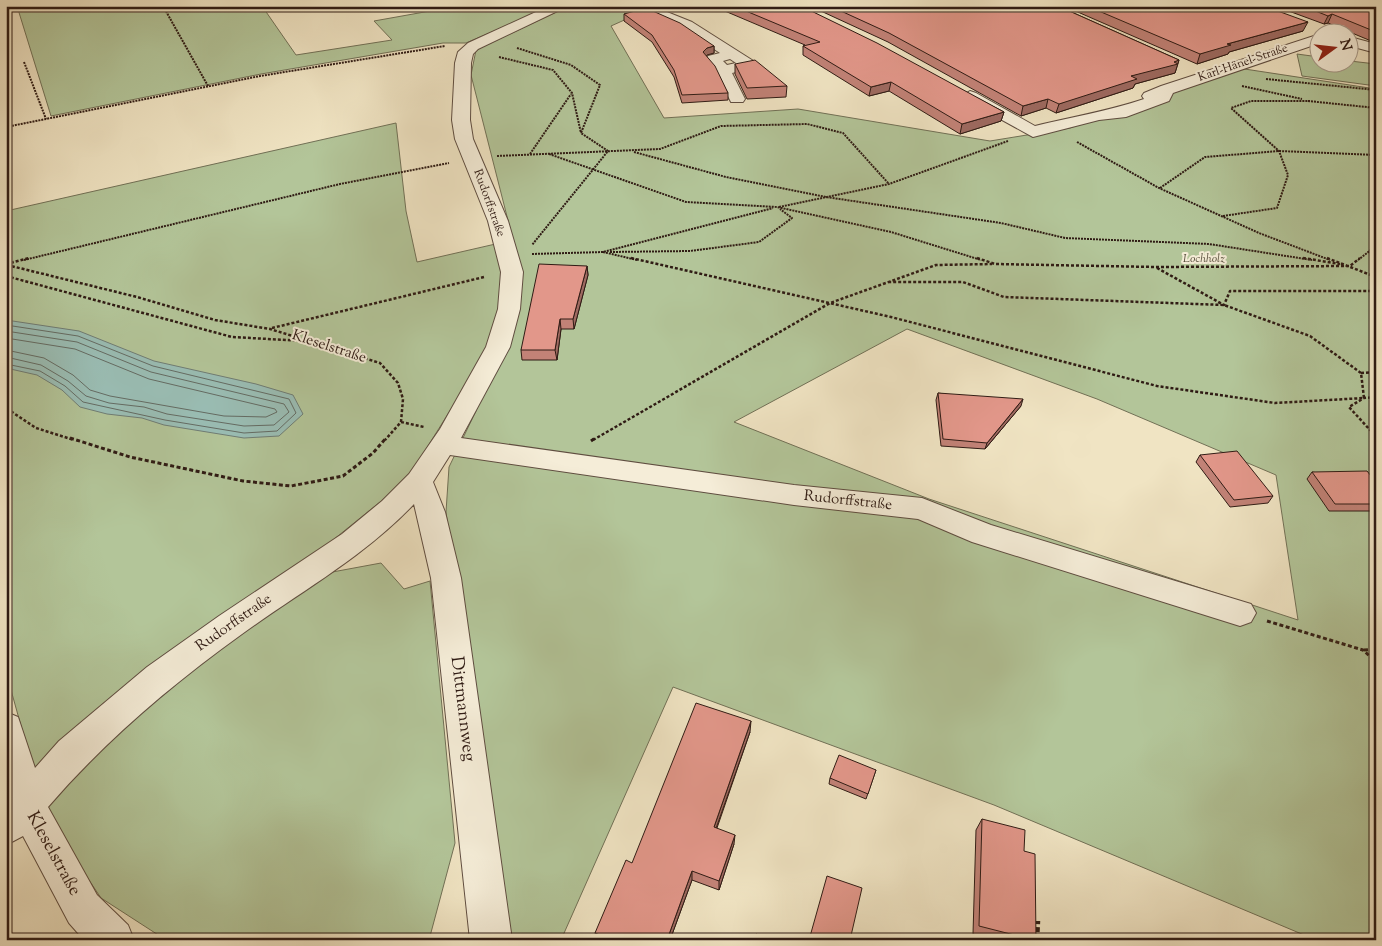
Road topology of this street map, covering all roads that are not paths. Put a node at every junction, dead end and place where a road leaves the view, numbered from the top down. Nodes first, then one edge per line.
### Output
1 (560, 6) edge
2 (639, 6) edge
3 (1310, 41) edge
4 (1360, 43) edge
5 (1376, 49) edge
6 (1188, 68) dead end
7 (1206, 75) junction
8 (960, 90) edge
9 (737, 99) dead end
10 (443, 445) junction
11 (419, 481) junction
12 (1240, 612) road end
13 (6, 728) edge
14 (14, 793) edge
15 (113, 940) edge
16 (491, 940) edge

1 - 10 street, Rudorffstraße
2 - 9 street
3 - 7 street, Karl-Hänel-Straße
4 - 5 street
6 - 7 street
7 - 8 street, Karl-Hänel-Straße
10 - 11 street, Rudorffstraße
10 - 12 street, Rudorffstraße
11 - 14 street, Rudorffstraße
11 - 16 street, Dittmannweg
13 - 14 street, Kleselstraße
14 - 15 street, Kleselstraße

